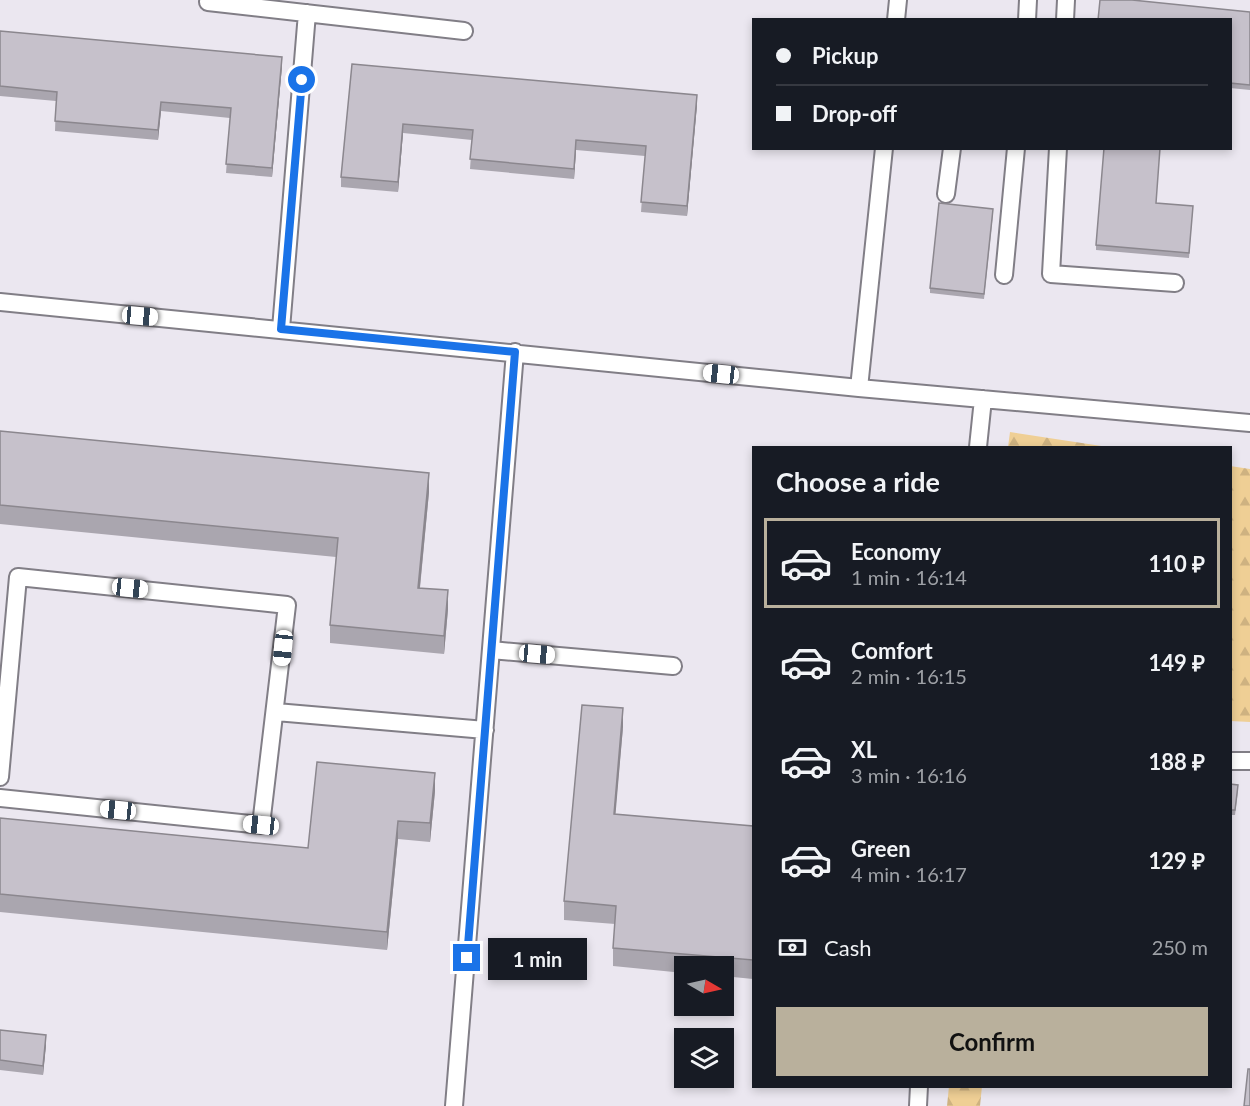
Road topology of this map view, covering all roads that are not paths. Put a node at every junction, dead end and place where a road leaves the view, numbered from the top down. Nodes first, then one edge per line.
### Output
1 (898, 0) edge
2 (1029, 0) edge
3 (1066, 0) edge
4 (208, 2) dead end
5 (307, 13) junction
6 (896, 18) edge
7 (1027, 18) edge
8 (1065, 18) edge
9 (464, 31) dead end
10 (884, 150) edge
11 (952, 150) edge
12 (1016, 150) edge
13 (1058, 150) edge
14 (946, 194) dead end
15 (1004, 275) dead end
16 (1175, 282) dead end
17 (0, 302) edge
18 (281, 329) junction
19 (515, 352) junction
20 (859, 388) junction
21 (983, 399) junction
22 (1250, 423) edge
23 (978, 446) edge
24 (491, 650) junction
25 (673, 666) dead end
26 (276, 712) junction
27 (485, 730) junction
28 (1232, 760) edge
29 (1250, 761) edge
30 (0, 777) edge
31 (0, 798) edge
32 (919, 1088) edge
33 (454, 1106) edge
34 (918, 1106) edge

1 - 6 lane
2 - 7 lane
3 - 8 lane
4 - 5 lane
5 - 9 lane
5 - 18 lane
10 - 20 lane
11 - 14 lane
12 - 15 lane
13 - 16 lane
17 - 18 lane
18 - 19 lane
19 - 20 lane
19 - 24 lane
20 - 21 lane
21 - 22 lane
21 - 23 lane
24 - 25 lane
24 - 27 lane
26 - 27 lane
26 - 30 lane
26 - 31 lane
27 - 33 lane
28 - 29 lane
32 - 34 lane

